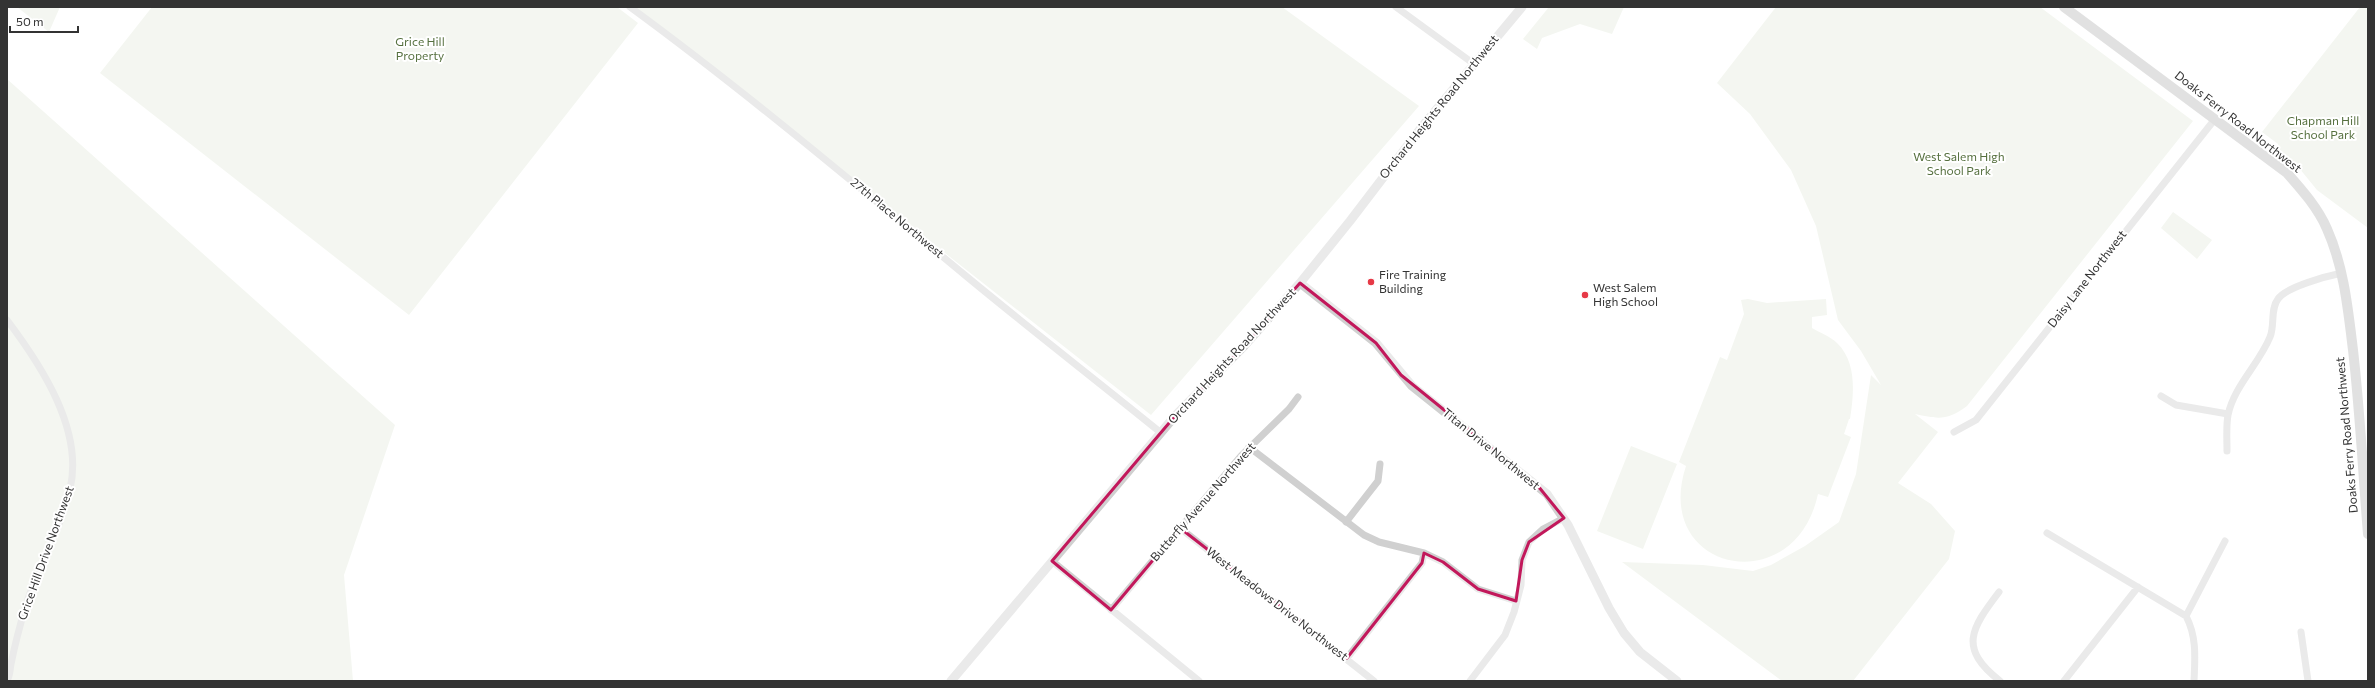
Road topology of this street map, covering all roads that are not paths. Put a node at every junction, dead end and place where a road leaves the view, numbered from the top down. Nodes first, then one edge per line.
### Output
1 (630, 7) edge
2 (1396, 7) edge
3 (1522, 7) edge
4 (2064, 7) edge
5 (1474, 64) junction
6 (2215, 119) junction
7 (2342, 273) junction
8 (1300, 283) junction
9 (7, 320) edge
10 (2161, 396) dead end
11 (1298, 397) dead end
12 (2228, 414) junction
13 (1160, 432) junction
14 (1954, 432) dead end
15 (1249, 447) junction
16 (2227, 451) dead end
17 (1380, 464) dead end
18 (1564, 518) junction
19 (1346, 522) junction
20 (1180, 528) junction
21 (2048, 533) dead end
22 (2368, 534) edge
23 (2225, 541) dead end
24 (1424, 554) junction
25 (1052, 561) junction
26 (2138, 587) junction
27 (1999, 592) dead end
28 (1516, 601) junction
29 (1111, 610) junction
30 (2186, 616) junction
31 (2301, 632) dead end
32 (1347, 658) junction
33 (8, 681) edge
34 (951, 681) edge
35 (1199, 681) edge
36 (1374, 681) edge
37 (1470, 681) edge
38 (1677, 681) edge
39 (2000, 681) edge
40 (2064, 681) edge
41 (2194, 681) edge
42 (2308, 681) edge

1 - 13 street, 27th Place Northwest
2 - 5 street
3 - 5 street, Orchard Heights Road Northwest
4 - 6 main road, Doaks Ferry Road Northwest
5 - 8 street, Orchard Heights Road Northwest
6 - 7 main road, Doaks Ferry Road Northwest
6 - 14 street, Daisy Lane Northwest
7 - 12 street
7 - 22 main road, Doaks Ferry Road Northwest
8 - 13 street, Orchard Heights Road Northwest
8 - 18 street, Titan Drive Northwest
9 - 33 street, Grice Hill Drive Northwest
10 - 12 street
11 - 15 street, Butterfly Avenue Northwest
12 - 16 street
13 - 25 street, Orchard Heights Road Northwest
15 - 19 street
15 - 20 street, Butterfly Avenue Northwest
17 - 19 street
18 - 28 street
18 - 38 street, Titan Drive Northwest
19 - 24 street
20 - 29 street, Butterfly Avenue Northwest
20 - 32 street, West Meadows Drive Northwest
21 - 26 street
23 - 30 street
24 - 28 street
24 - 32 street
25 - 29 street
25 - 34 street, Orchard Heights Road Northwest
26 - 30 street
26 - 40 street
27 - 39 street
28 - 37 street
29 - 35 street
30 - 41 street
31 - 42 street
32 - 36 street, West Meadows Drive Northwest

